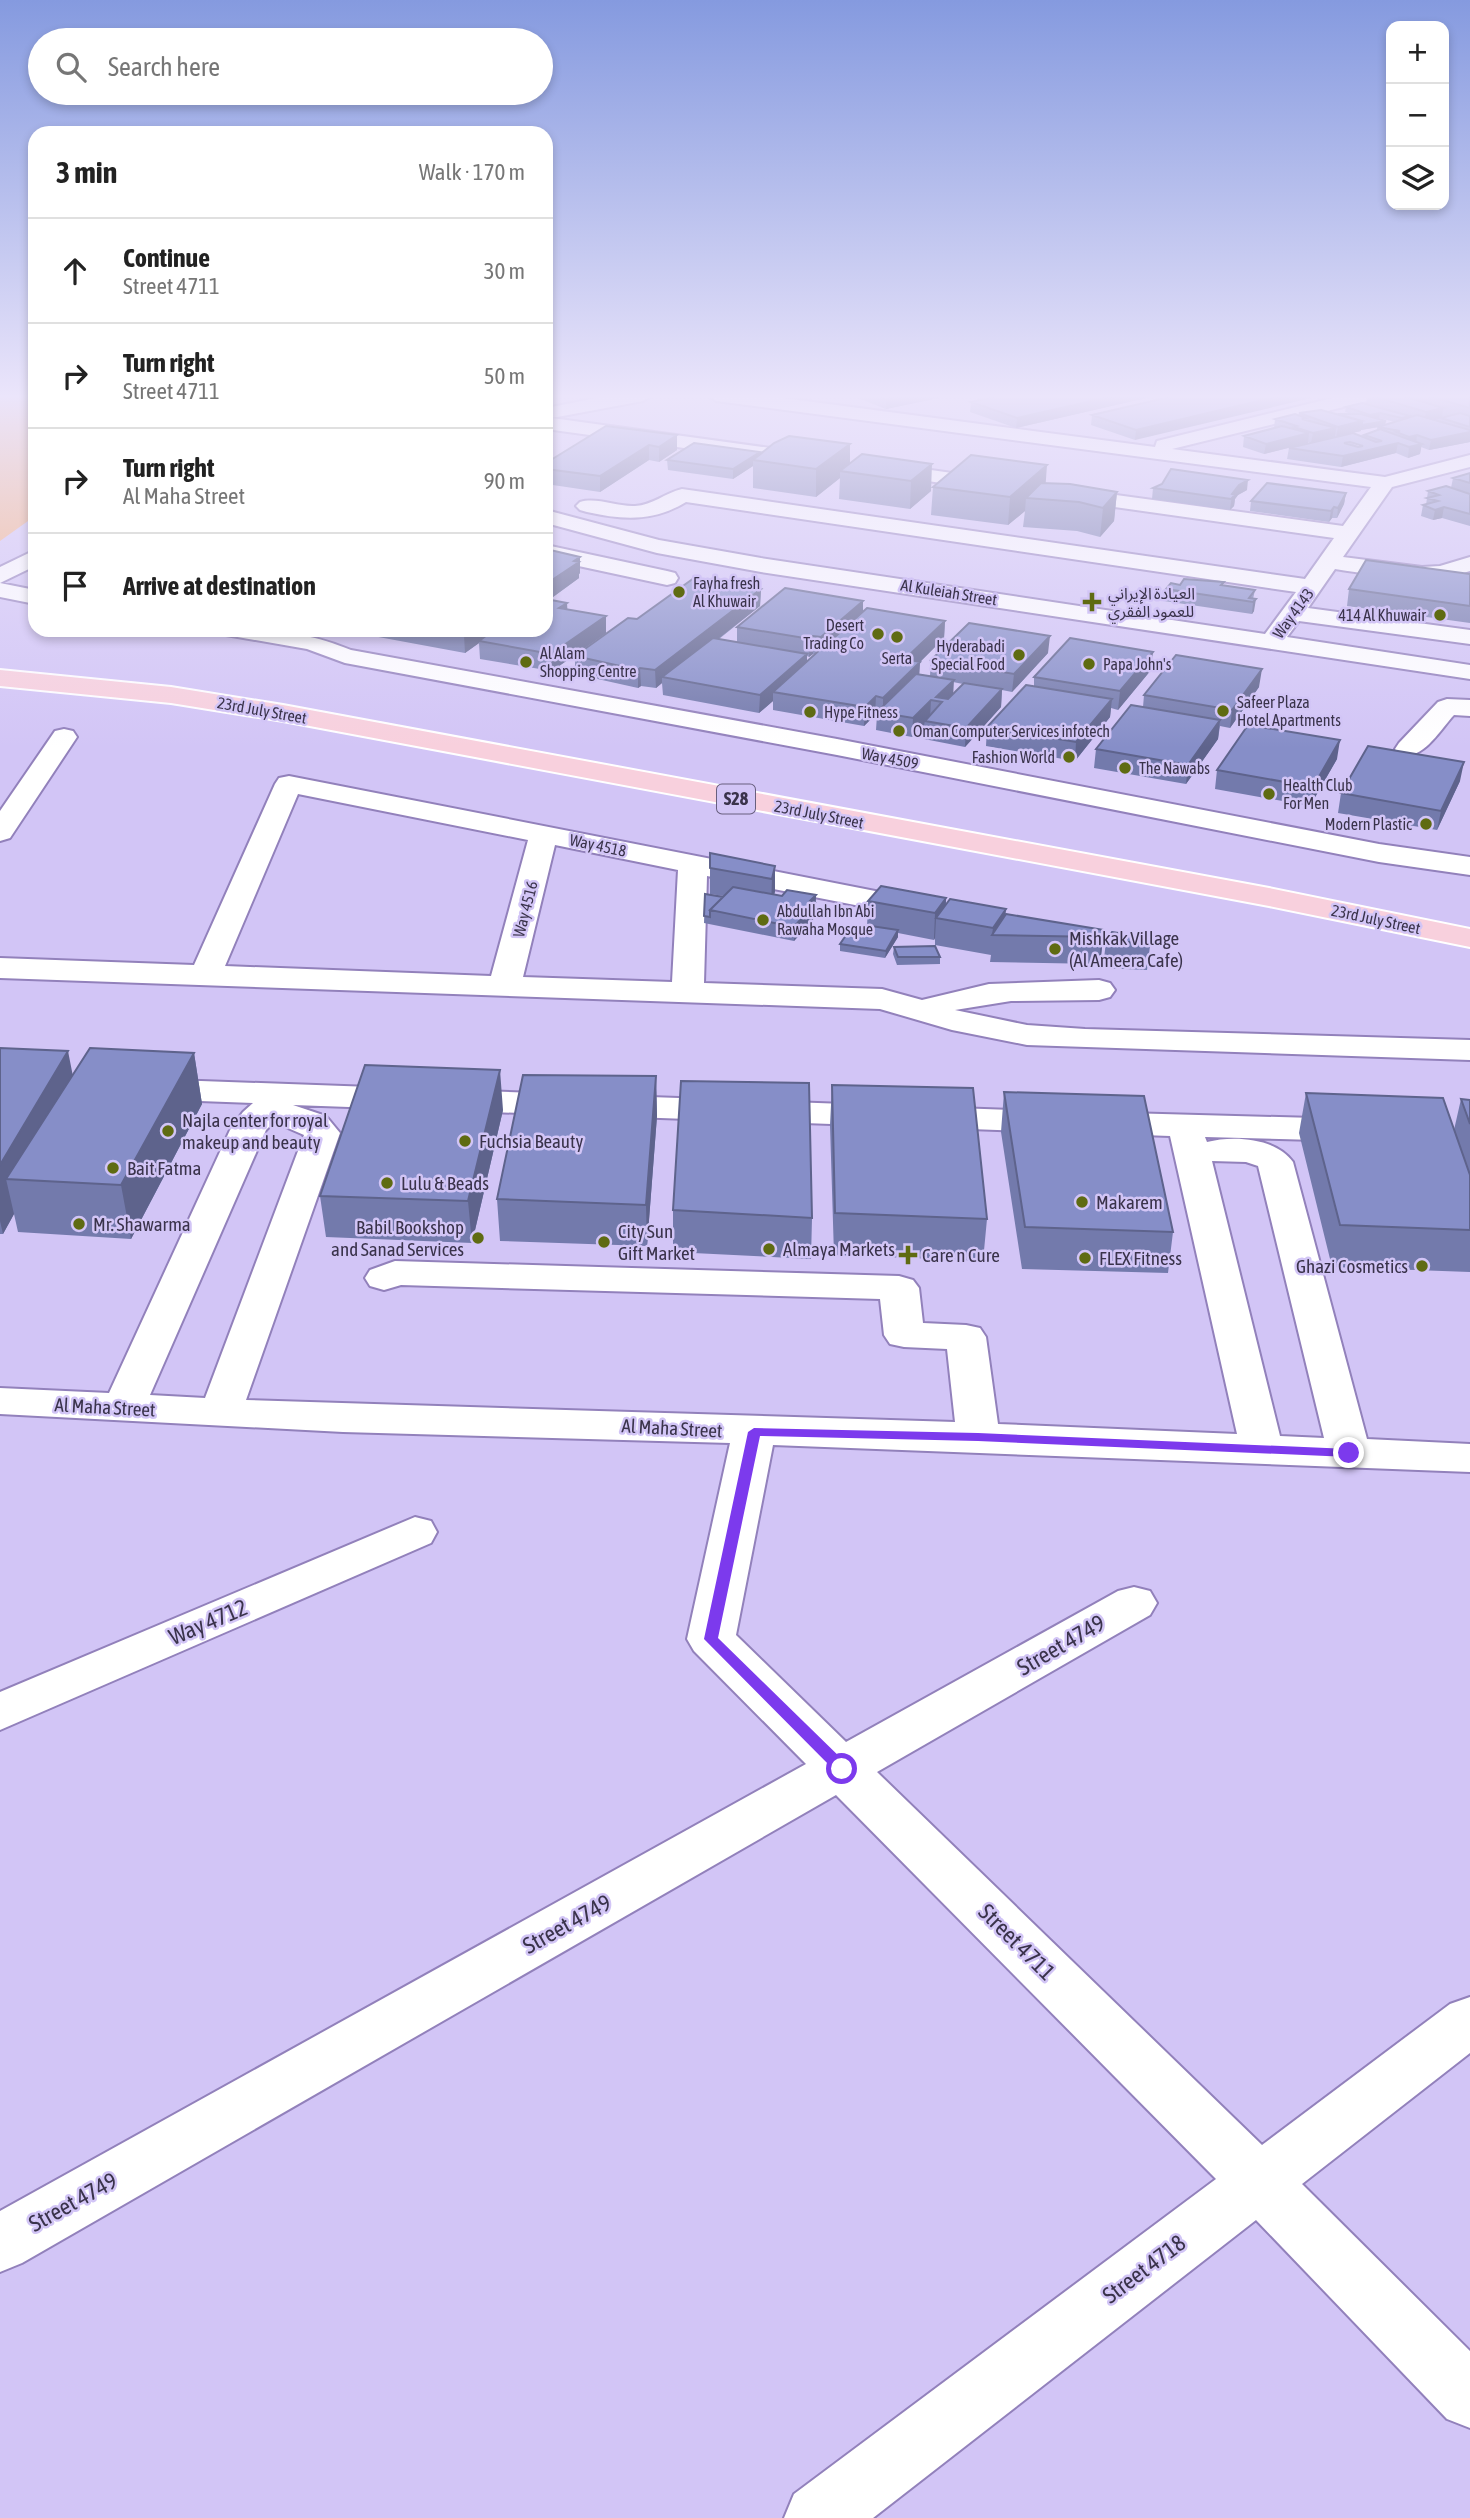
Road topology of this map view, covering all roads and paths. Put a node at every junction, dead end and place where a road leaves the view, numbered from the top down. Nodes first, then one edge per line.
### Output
1 (616, 513) edge
2 (647, 513) edge
3 (802, 513) edge
4 (1197, 513) edge
5 (1365, 513) edge
6 (553, 518) edge
7 (1350, 534) junction
8 (553, 554) edge
9 (701, 554) junction
10 (28, 560) edge
11 (590, 562) junction
12 (1329, 562) junction
13 (553, 563) edge
14 (1470, 564) edge
15 (761, 565) junction
16 (0, 576) edge
17 (667, 578) junction
18 (739, 580) edge
19 (1311, 587) junction
20 (0, 590) edge
21 (648, 591) dead end
22 (28, 596) edge
23 (1293, 613) junction
24 (320, 637) edge
25 (1470, 638) edge
26 (1271, 643) junction
27 (0, 661) edge
28 (1470, 672) edge
29 (0, 679) edge
30 (1470, 682) edge
31 (1470, 708) edge
32 (64, 737) dead end
33 (1408, 749) dead end
34 (0, 832) edge
35 (544, 833) junction
36 (693, 865) junction
37 (1470, 866) edge
38 (949, 914) edge
39 (1470, 919) edge
40 (1470, 938) edge
41 (0, 968) edge
42 (206, 974) junction
43 (505, 985) junction
44 (1099, 990) dead end
45 (688, 991) junction
46 (926, 1010) junction
47 (1470, 1050) edge
48 (109, 1089) edge
49 (269, 1100) junction
50 (1389, 1131) edge
51 (1188, 1138) junction
52 (384, 1278) dead end
53 (0, 1401) edge
54 (124, 1408) junction
55 (221, 1412) junction
56 (754, 1432) junction
57 (978, 1437) junction
58 (1262, 1448) junction
59 (1349, 1453) junction
60 (1470, 1458) edge
61 (415, 1532) dead end
62 (1134, 1604) dead end
63 (0, 1712) edge
64 (842, 1769) junction
65 (1470, 2021) edge
66 (1258, 2181) junction
67 (0, 2243) edge
68 (1470, 2396) edge
69 (818, 2518) edge

1 - 2 street
3 - 19 street
4 - 7 street
5 - 7 street, Way 4143
6 - 9 street, Al Kuleiah Street
7 - 12 street, Way 4143
8 - 11 street
9 - 15 street, Al Kuleiah Street
9 - 17 street
10 - 16 street
11 - 13 street
11 - 17 street
12 - 14 street
12 - 19 street, Way 4143
15 - 18 street
15 - 26 street, Al Kuleiah Street
17 - 21 street
19 - 23 street, Way 4143
20 - 22 street
23 - 25 street
23 - 26 street, Way 4143
24 - 37 street, Way 4509
26 - 28 street, Al Kuleiah Street
26 - 30 street, Al Kuleiah Street
27 - 39 main road, 23rd July Street / S28
29 - 40 main road, 23rd July Street / S28
31 - 33 street
32 - 34 street
35 - 36 street, Way 4518
35 - 42 street, Way 4518
35 - 43 street, Way 4516
36 - 38 street, Way 4518
36 - 45 street
41 - 42 street
42 - 43 street
43 - 45 street
44 - 46 street
45 - 46 street
46 - 47 street
48 - 49 street
49 - 51 street
49 - 54 street
49 - 55 street
50 - 51 street
51 - 58 street
51 - 59 street
52 - 57 street
53 - 54 street, Al Maha Street
54 - 55 street, Al Maha Street
55 - 56 street, Al Maha Street
56 - 57 street, Al Maha Street
56 - 64 street, Street 4711
57 - 58 street, Al Maha Street
58 - 59 street, Al Maha Street
59 - 60 street, Al Maha Street
61 - 63 street, Way 4712
62 - 64 street, Street 4749
64 - 66 street, Street 4711
64 - 67 street, Street 4749
65 - 66 street, Street 4718
66 - 68 street, Street 4711
66 - 69 street, Street 4718

